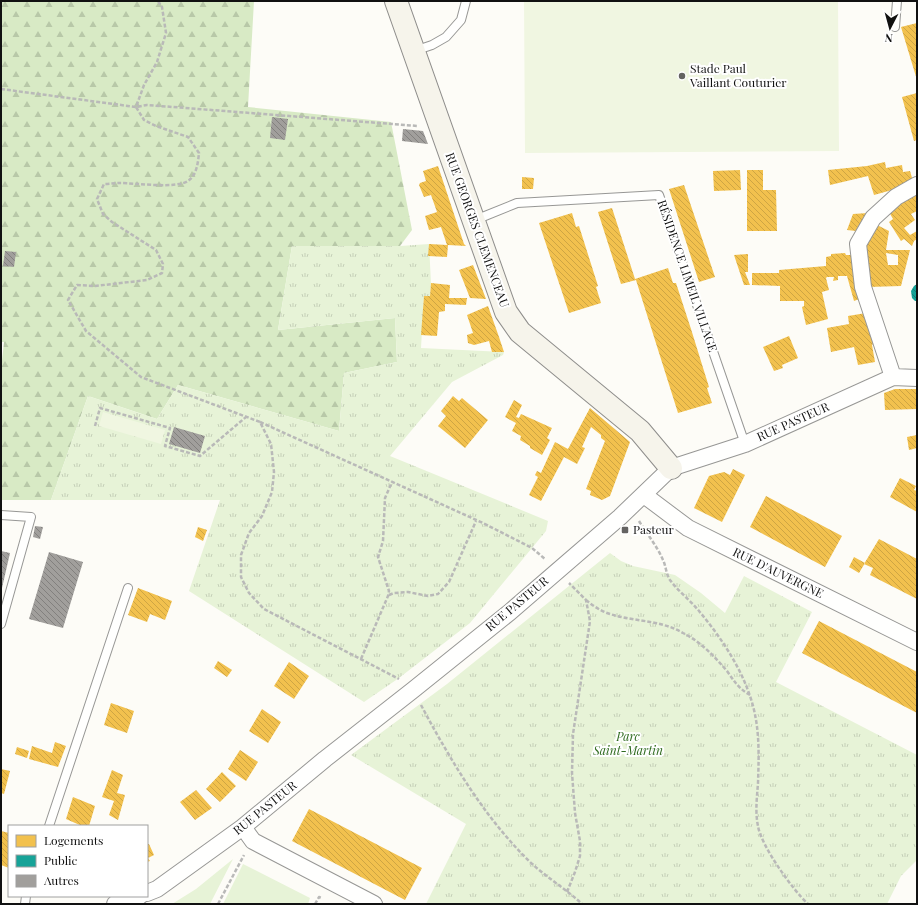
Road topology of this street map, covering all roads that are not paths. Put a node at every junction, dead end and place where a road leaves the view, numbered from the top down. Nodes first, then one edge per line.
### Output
1 (396, 1) edge
2 (466, 1) edge
3 (897, 1) edge
4 (895, 27) dead end
5 (413, 51) junction
6 (917, 185) edge
7 (474, 220) junction
8 (893, 377) junction
9 (917, 378) edge
10 (745, 444) junction
11 (671, 468) junction
12 (644, 495) junction
13 (1, 515) edge
14 (128, 588) dead end
15 (1, 624) edge
16 (917, 642) edge
17 (49, 825) edge
18 (243, 827) junction
19 (148, 892) edge
20 (138, 897) edge
21 (115, 904) edge
22 (374, 904) edge

1 - 5 street, RUE GEORGES CLEMENCEAU
2 - 5 lane
3 - 4 lane
5 - 7 street, RUE GEORGES CLEMENCEAU
6 - 8 street
7 - 10 lane, RÉSIDENCE LIMEIL VILLAGE
7 - 11 street, RUE GEORGES CLEMENCEAU
8 - 9 street, RUE PASTEUR
8 - 10 street, RUE PASTEUR
10 - 11 street, RUE PASTEUR
11 - 12 street, RUE PASTEUR
12 - 16 street, RUE D'AUVERGNE
12 - 18 street, RUE PASTEUR
13 - 15 lane
14 - 17 lane
18 - 19 street, RUE PASTEUR
18 - 22 street
20 - 21 street

